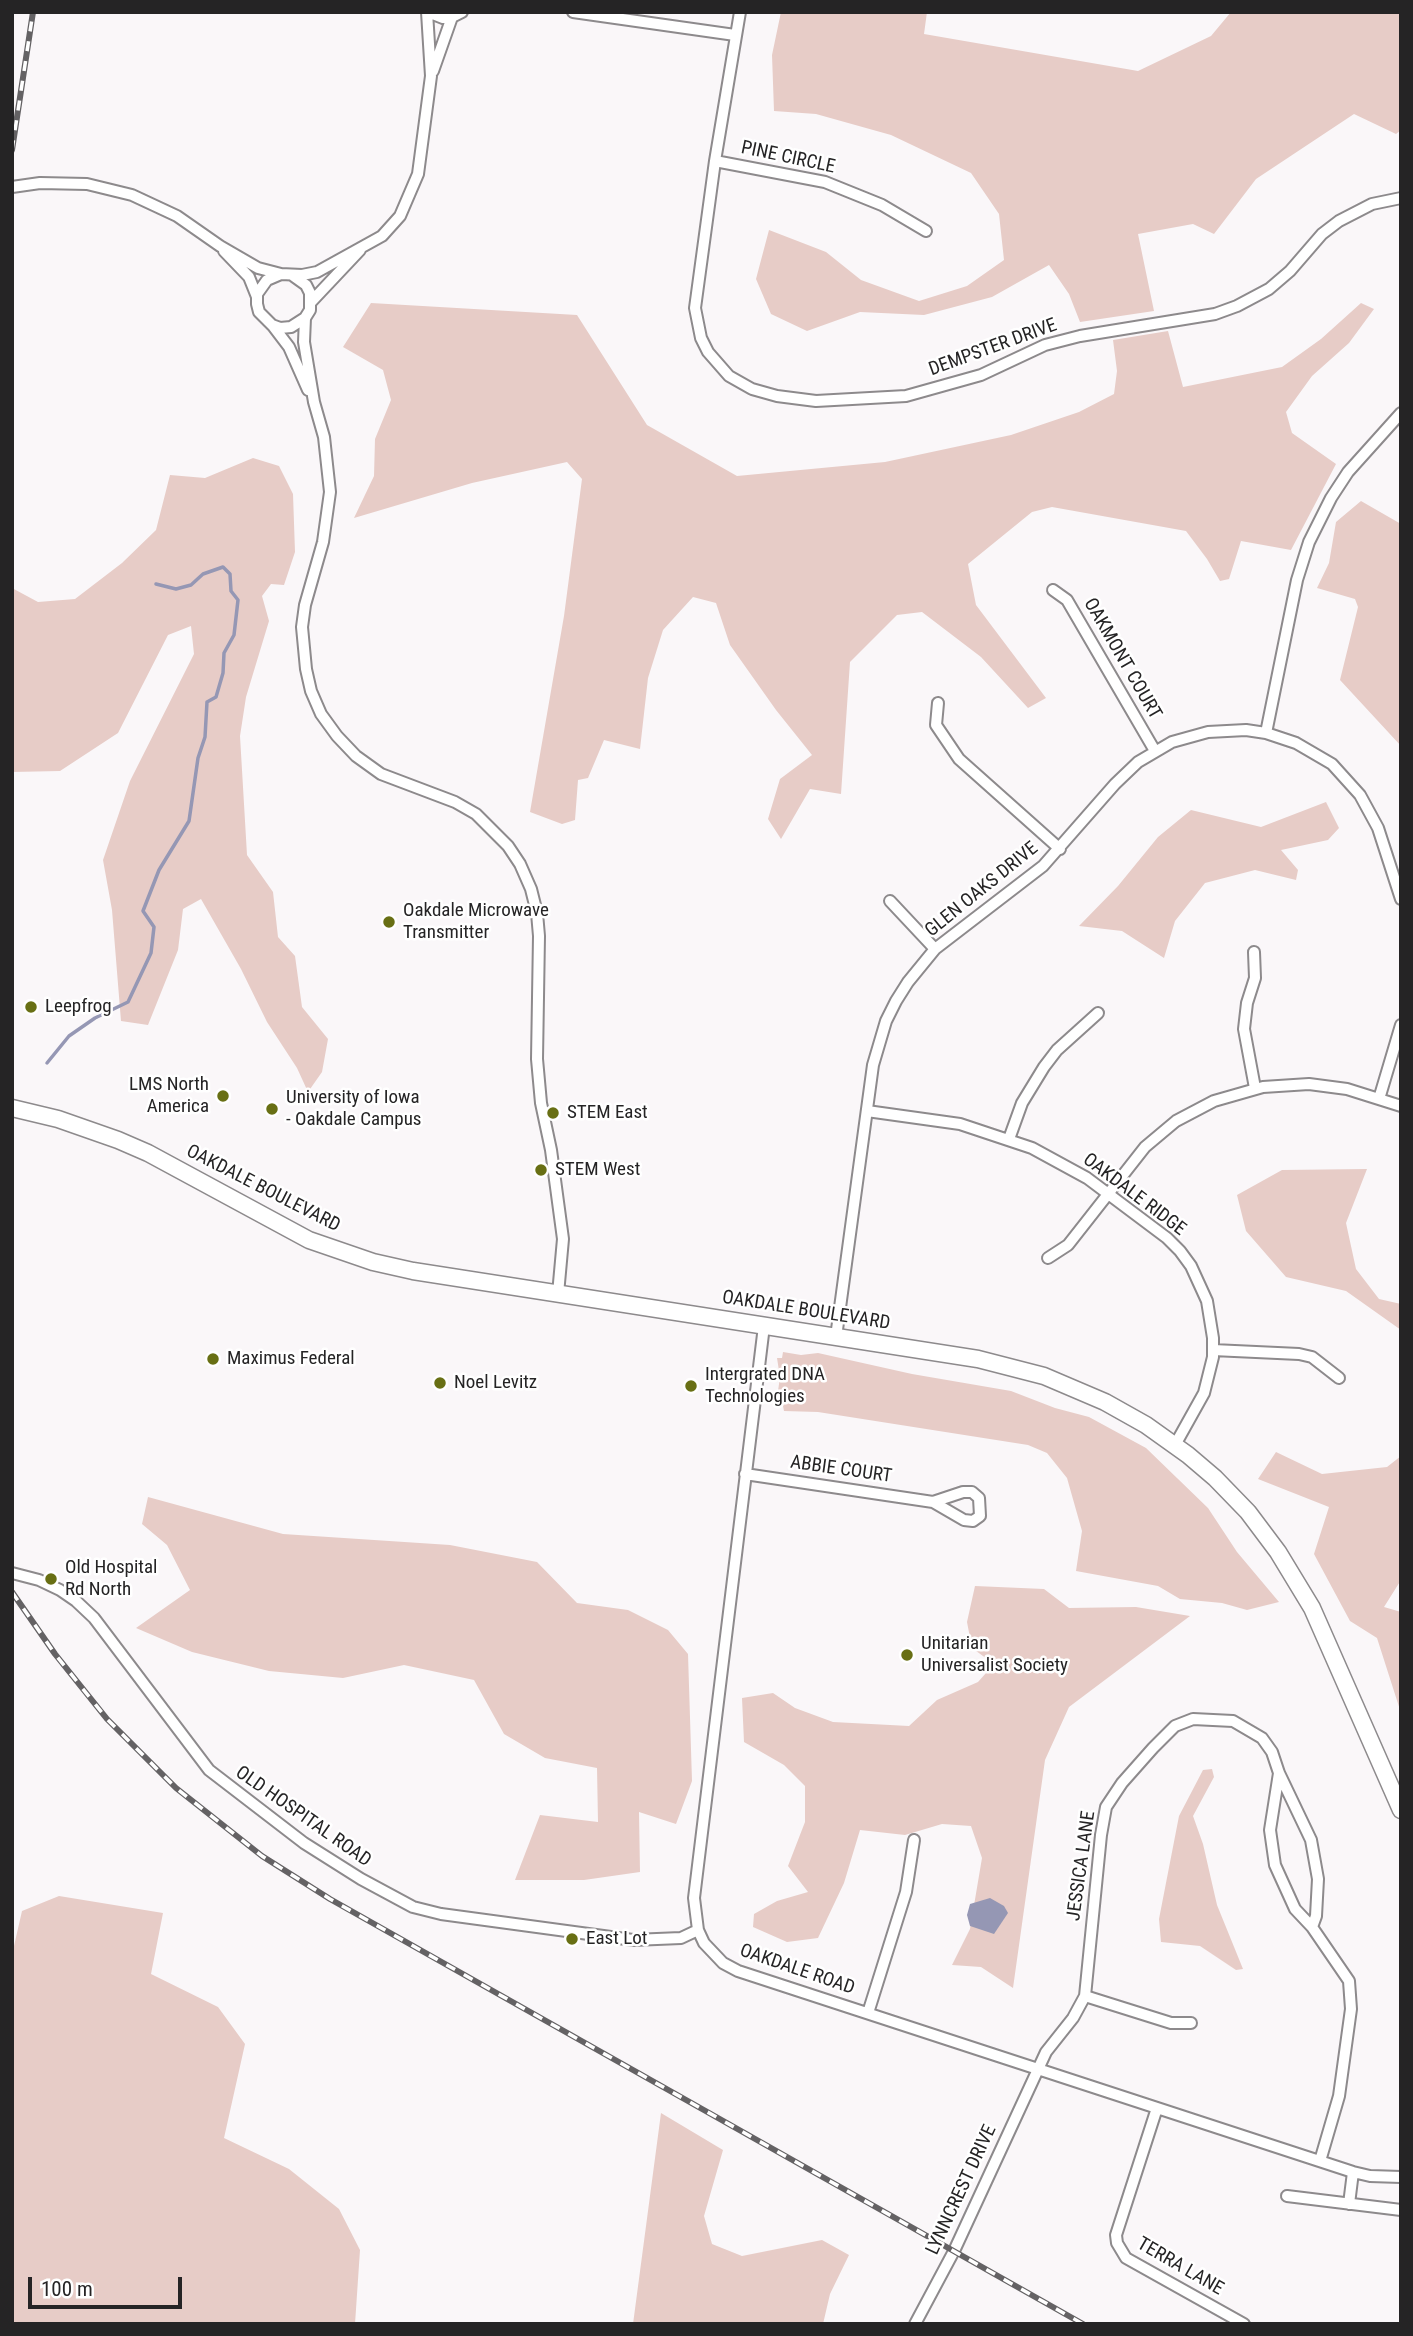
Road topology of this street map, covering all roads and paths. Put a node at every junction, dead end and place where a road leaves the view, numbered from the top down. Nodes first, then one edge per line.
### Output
1 (427, 12) edge
2 (573, 12) edge
3 (740, 12) edge
4 (457, 15) edge
5 (735, 35) junction
6 (430, 76) junction
7 (715, 161) junction
8 (12, 187) edge
9 (1401, 198) edge
10 (926, 231) dead end
11 (220, 246) junction
12 (360, 250) junction
13 (286, 274) junction
14 (257, 298) junction
15 (311, 302) junction
16 (305, 318) junction
17 (273, 326) junction
18 (314, 402) junction
19 (1401, 413) edge
20 (1053, 590) dead end
21 (938, 704) dead end
22 (1266, 733) junction
23 (1155, 751) junction
24 (1060, 849) junction
25 (1401, 899) edge
26 (890, 901) dead end
27 (935, 949) junction
28 (1254, 952) dead end
29 (1098, 1013) dead end
30 (1401, 1025) edge
31 (1255, 1088) junction
32 (1379, 1099) junction
33 (1401, 1106) edge
34 (12, 1108) edge
35 (867, 1111) junction
36 (1009, 1139) junction
37 (1108, 1193) junction
38 (1048, 1258) dead end
39 (558, 1294) junction
40 (764, 1326) junction
41 (836, 1337) junction
42 (1213, 1350) junction
43 (1339, 1378) dead end
44 (1175, 1445) junction
45 (745, 1474) junction
46 (933, 1502) dead end
47 (12, 1573) edge
48 (1279, 1773) junction
49 (1401, 1810) edge
50 (914, 1840) dead end
51 (1312, 1927) junction
52 (698, 1930) junction
53 (1085, 1996) junction
54 (868, 2013) junction
55 (1191, 2023) dead end
56 (1038, 2069) junction
57 (1157, 2108) junction
58 (1320, 2161) junction
59 (1353, 2172) junction
60 (1401, 2177) edge
61 (1287, 2196) dead end
62 (1349, 2204) junction
63 (1401, 2210) edge
64 (915, 2324) edge
65 (1244, 2324) edge

1 - 4 street
1 - 6 street
2 - 5 street
3 - 5 street, DEMPSTER DRIVE
4 - 6 street
5 - 7 street, DEMPSTER DRIVE
6 - 12 street
7 - 9 street, DEMPSTER DRIVE
7 - 10 street, PINE CIRCLE
8 - 11 street
11 - 13 street
11 - 14 street
12 - 13 street
12 - 15 street
13 - 14 street
13 - 15 street
14 - 17 street
15 - 16 street
16 - 17 street
16 - 18 street
17 - 18 street
18 - 39 street
19 - 22 street
20 - 23 street, OAKMONT COURT
21 - 24 street
22 - 23 street, GLEN OAKS DRIVE
22 - 25 street, GLEN OAKS DRIVE
23 - 24 street, GLEN OAKS DRIVE
24 - 27 street, GLEN OAKS DRIVE
26 - 27 street
27 - 35 street, GLEN OAKS DRIVE
28 - 31 street
29 - 36 street
30 - 32 street
31 - 32 street
31 - 37 street
32 - 33 street
34 - 39 main road, OAKDALE BOULEVARD
35 - 36 street, OAKDALE RIDGE
35 - 41 street, GLEN OAKS DRIVE
36 - 37 street, OAKDALE RIDGE
37 - 38 street
37 - 42 street, OAKDALE RIDGE
39 - 40 main road, OAKDALE BOULEVARD
40 - 41 main road, OAKDALE BOULEVARD
40 - 45 street, OAKDALE ROAD
41 - 44 main road, OAKDALE BOULEVARD
42 - 43 street
42 - 44 street, OAKDALE RIDGE
44 - 49 main road, OAKDALE BOULEVARD
45 - 46 street, ABBIE COURT
45 - 52 street, OAKDALE ROAD
47 - 52 street, OLD HOSPITAL ROAD
48 - 51 street, JESSICA LANE
48 - 51 street
48 - 53 street, JESSICA LANE
50 - 54 street
51 - 58 street
52 - 54 street, OAKDALE ROAD
53 - 55 street
53 - 56 street, JESSICA LANE
54 - 56 street, OAKDALE ROAD
56 - 57 street, OAKDALE ROAD
56 - 64 street, LYNNCREST DRIVE
57 - 58 street, OAKDALE ROAD
57 - 65 street, TERRA LANE
58 - 59 street, OAKDALE ROAD
59 - 60 street, OAKDALE ROAD
59 - 62 street
61 - 62 street
62 - 63 street

